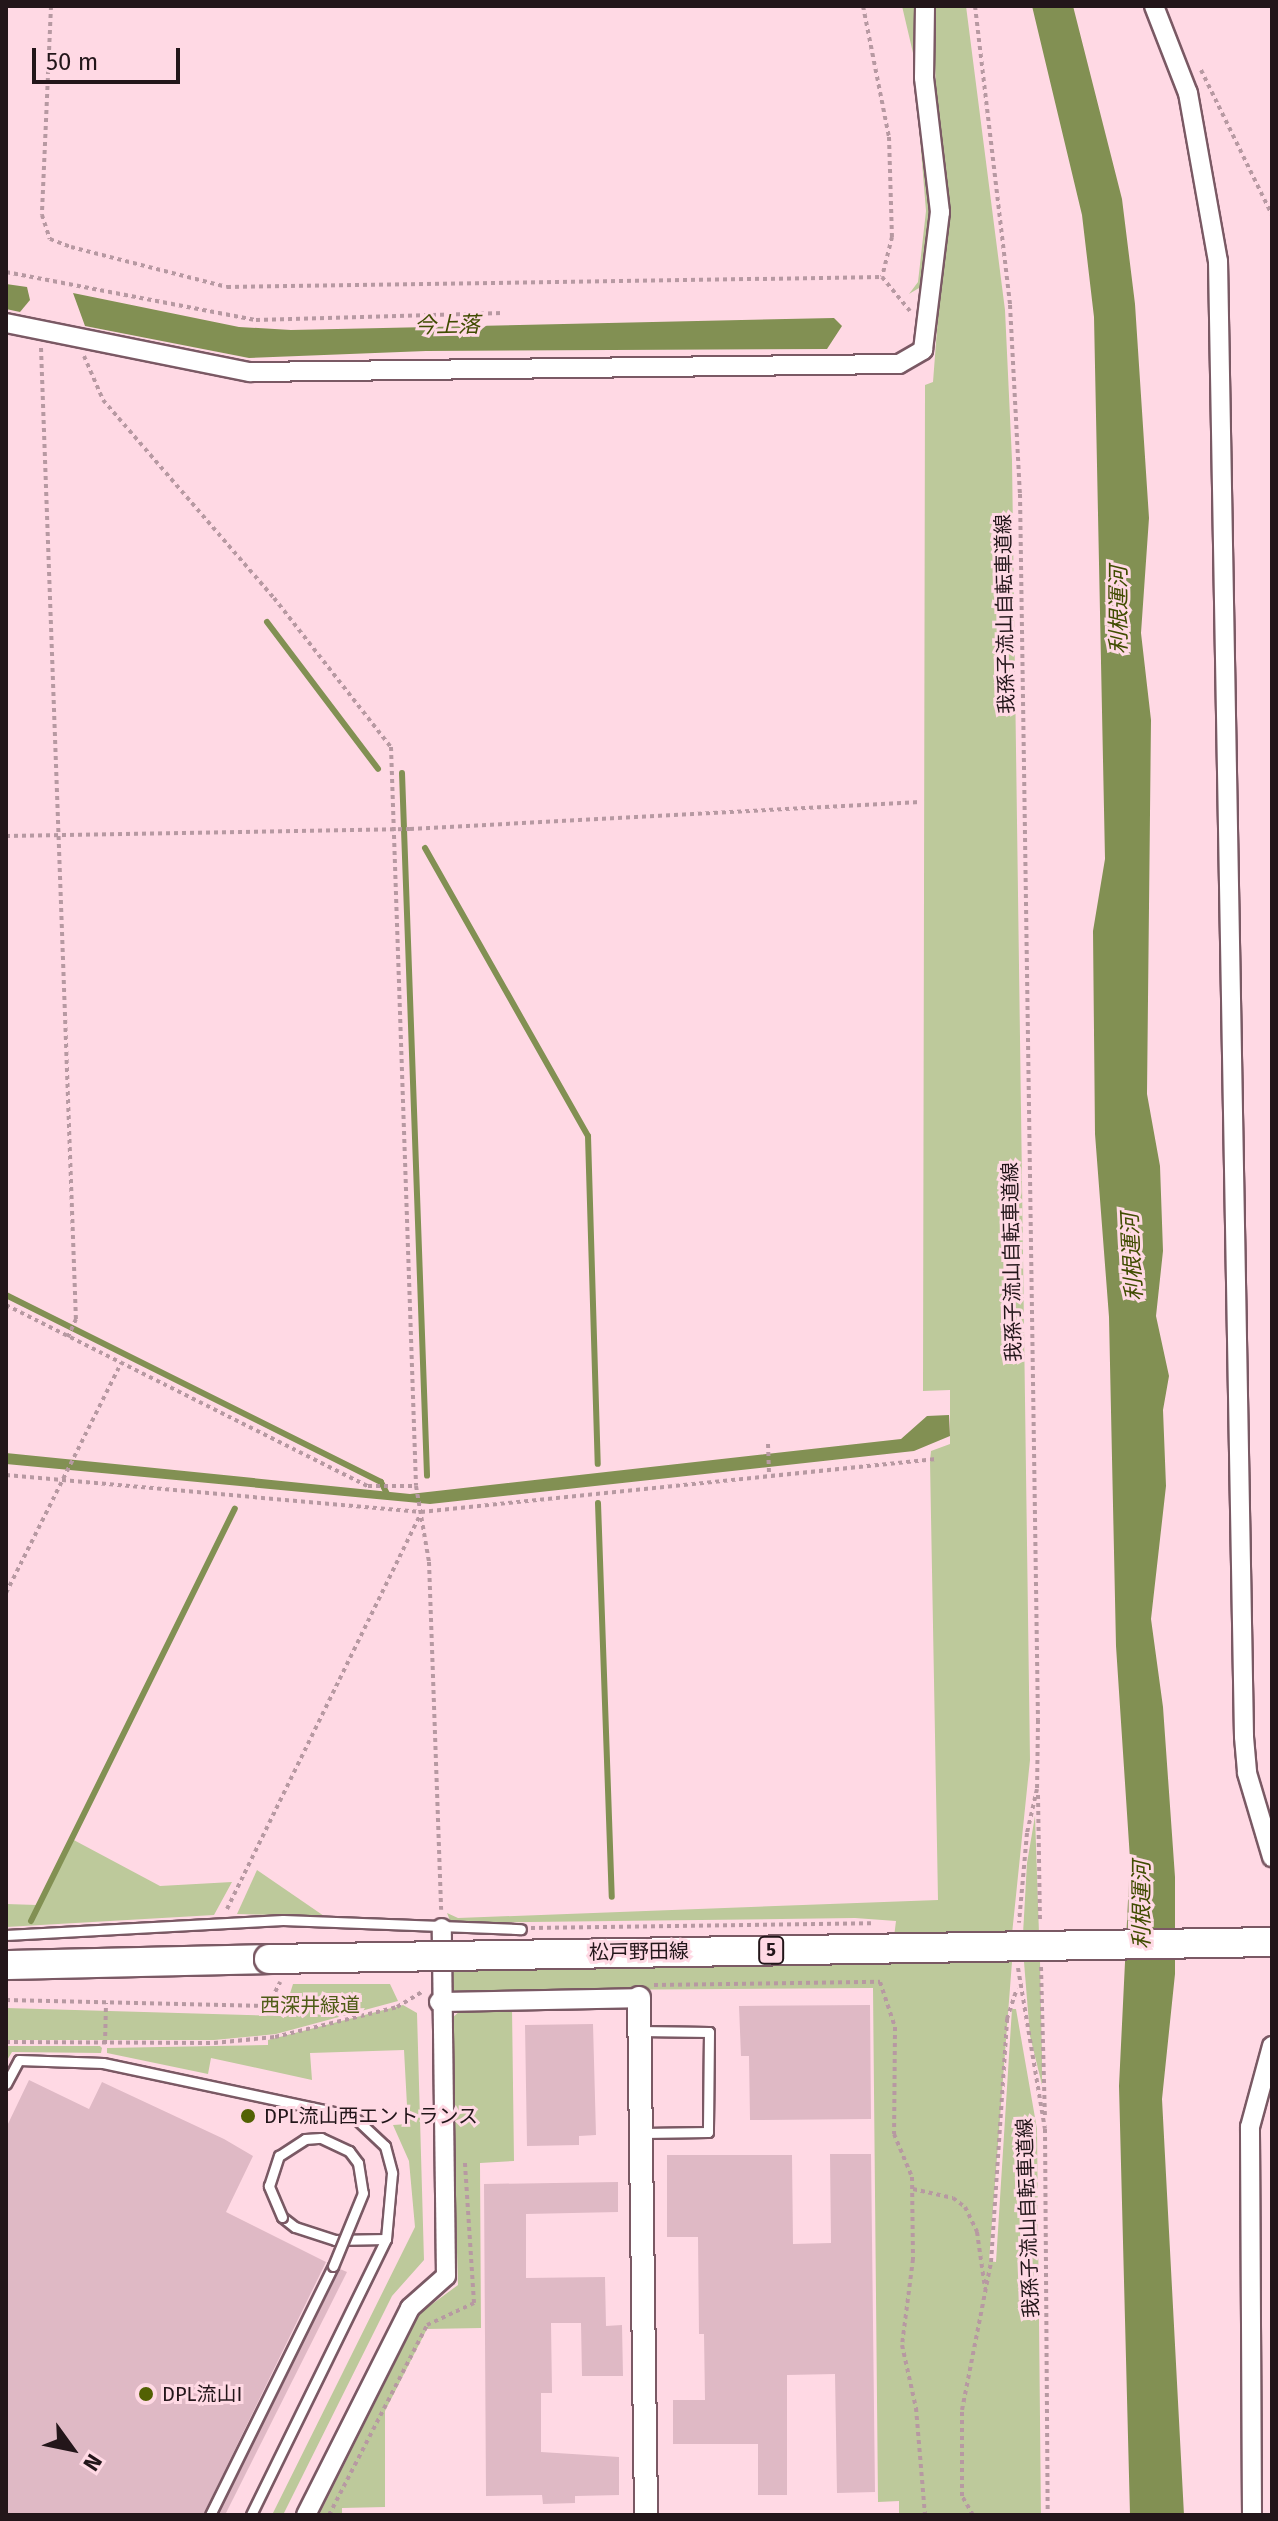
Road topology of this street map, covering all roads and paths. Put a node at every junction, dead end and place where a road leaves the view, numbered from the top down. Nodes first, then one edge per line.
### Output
1 (51, 6) edge
2 (863, 6) edge
3 (925, 6) edge
4 (975, 6) edge
5 (1154, 6) edge
6 (1197, 62) dead end
7 (1272, 215) edge
8 (6, 272) edge
9 (882, 277) junction
10 (503, 313) dead end
11 (13, 324) edge
12 (927, 332) junction
13 (79, 338) junction
14 (920, 802) dead end
15 (395, 829) junction
16 (57, 835) junction
17 (6, 836) edge
18 (6, 1305) edge
19 (68, 1337) junction
20 (121, 1363) junction
21 (768, 1444) dead end
22 (936, 1459) dead end
23 (6, 1475) edge
24 (769, 1475) junction
25 (62, 1480) junction
26 (416, 1489) junction
27 (420, 1510) junction
28 (6, 1593) edge
29 (1272, 1857) edge
30 (224, 1921) junction
31 (876, 1924) dead end
32 (1019, 1925) dead end
33 (442, 1928) junction
34 (521, 1929) joint
35 (6, 1935) edge
36 (1272, 1942) edge
37 (1018, 1956) dead end
38 (6, 1965) edge
39 (275, 1969) junction
40 (1018, 1986) junction
41 (642, 1991) junction
42 (422, 1992) dead end
43 (6, 2000) edge
44 (439, 2002) junction
45 (106, 2003) junction
46 (640, 2031) junction
47 (6, 2042) edge
48 (105, 2044) junction
49 (1272, 2046) edge
50 (6, 2084) edge
51 (643, 2133) junction
52 (913, 2189) junction
53 (386, 2239) junction
54 (986, 2291) junction
55 (210, 2515) edge
56 (251, 2515) edge
57 (306, 2515) edge
58 (646, 2515) edge
59 (925, 2515) edge
60 (973, 2515) edge
61 (1048, 2515) edge
62 (1252, 2515) edge

1 - 9 path
2 - 9 path
3 - 12 street
4 - 32 path, 我孫子流山自転車道線
5 - 29 street
6 - 7 path
8 - 10 path
9 - 12 path
11 - 13 street
11 - 16 path
12 - 13 street
13 - 15 path
14 - 15 path
15 - 16 path
15 - 26 path
16 - 17 path
16 - 19 path
18 - 19 path
19 - 20 path
20 - 25 path
20 - 26 path
21 - 24 path
22 - 24 path
23 - 25 path
24 - 27 path
25 - 27 path
25 - 28 path
26 - 27 path
27 - 30 path
27 - 33 path
30 - 33 lane
30 - 35 lane
31 - 34 path
33 - 34 lane
33 - 44 street
36 - 39 main road, 松戸野田線 / 5, bridge
37 - 40 path, 我孫子流山自転車道線
38 - 39 main road, 松戸野田線 / 5
39 - 45 path
40 - 54 path
40 - 61 path, 我孫子流山自転車道線
41 - 44 street
41 - 46 street
41 - 52 path
42 - 48 path
43 - 45 path
44 - 57 street
45 - 48 path
46 - 51 street
46 - 51 lane
47 - 48 path
49 - 62 street
50 - 53 lane
51 - 58 street
52 - 54 path
52 - 59 path
53 - 55 lane, bridge
53 - 56 lane
54 - 60 path

